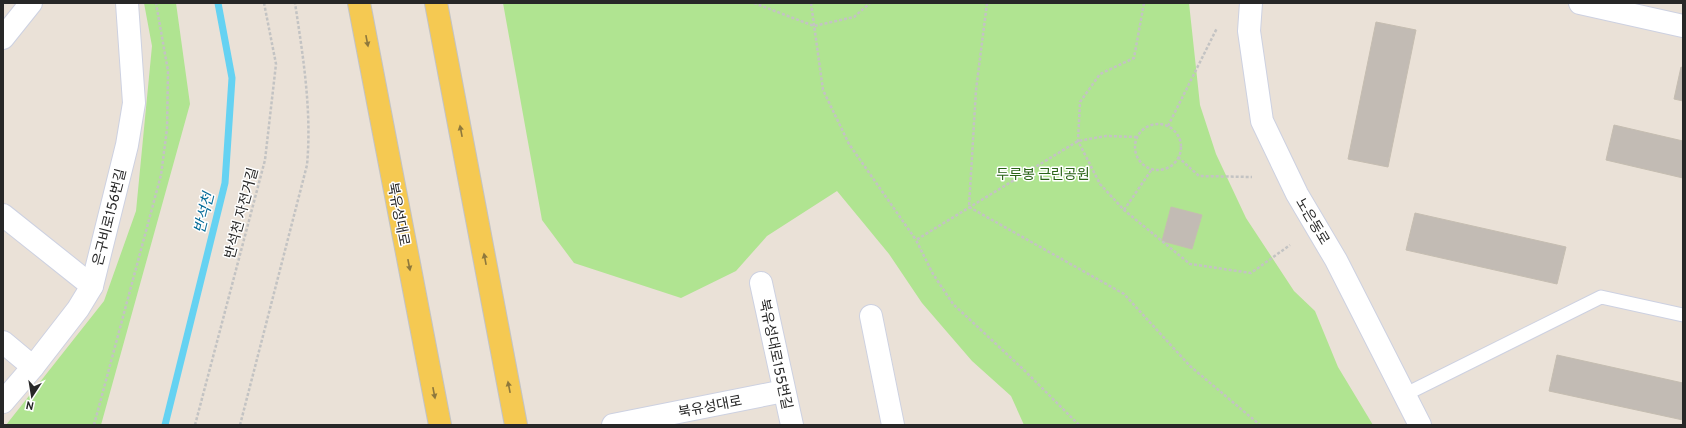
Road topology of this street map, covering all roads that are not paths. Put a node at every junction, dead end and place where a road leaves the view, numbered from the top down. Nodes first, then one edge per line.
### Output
1 (31, 3) edge
2 (127, 3) edge
3 (359, 3) edge
4 (436, 3) edge
5 (1251, 3) edge
6 (1580, 3) edge
7 (1683, 26) edge
8 (3, 38) edge
9 (3, 216) edge
10 (761, 283) dead end
11 (92, 286) junction
12 (1683, 315) edge
13 (871, 316) dead end
14 (3, 342) edge
15 (33, 367) junction
16 (784, 391) junction
17 (1404, 395) junction
18 (3, 402) edge
19 (440, 425) edge
20 (516, 425) edge
21 (613, 425) edge
22 (792, 425) edge
23 (892, 425) edge
24 (1420, 425) edge

1 - 8 street
2 - 11 street, 은구비로156번길
3 -> 19 main road, 북유성대로
20 -> 4 main road
5 - 17 street, 노은동로
6 - 7 street
9 - 11 street
10 - 16 street, 북유성대로155번길
11 - 15 street, 은구비로156번길
12 - 17 lane
13 - 23 street
14 - 15 street
15 - 18 street, 은구비로156번길
16 - 21 street, 북유성대로
16 - 22 street, 북유성대로155번길
17 - 24 street, 노은동로

